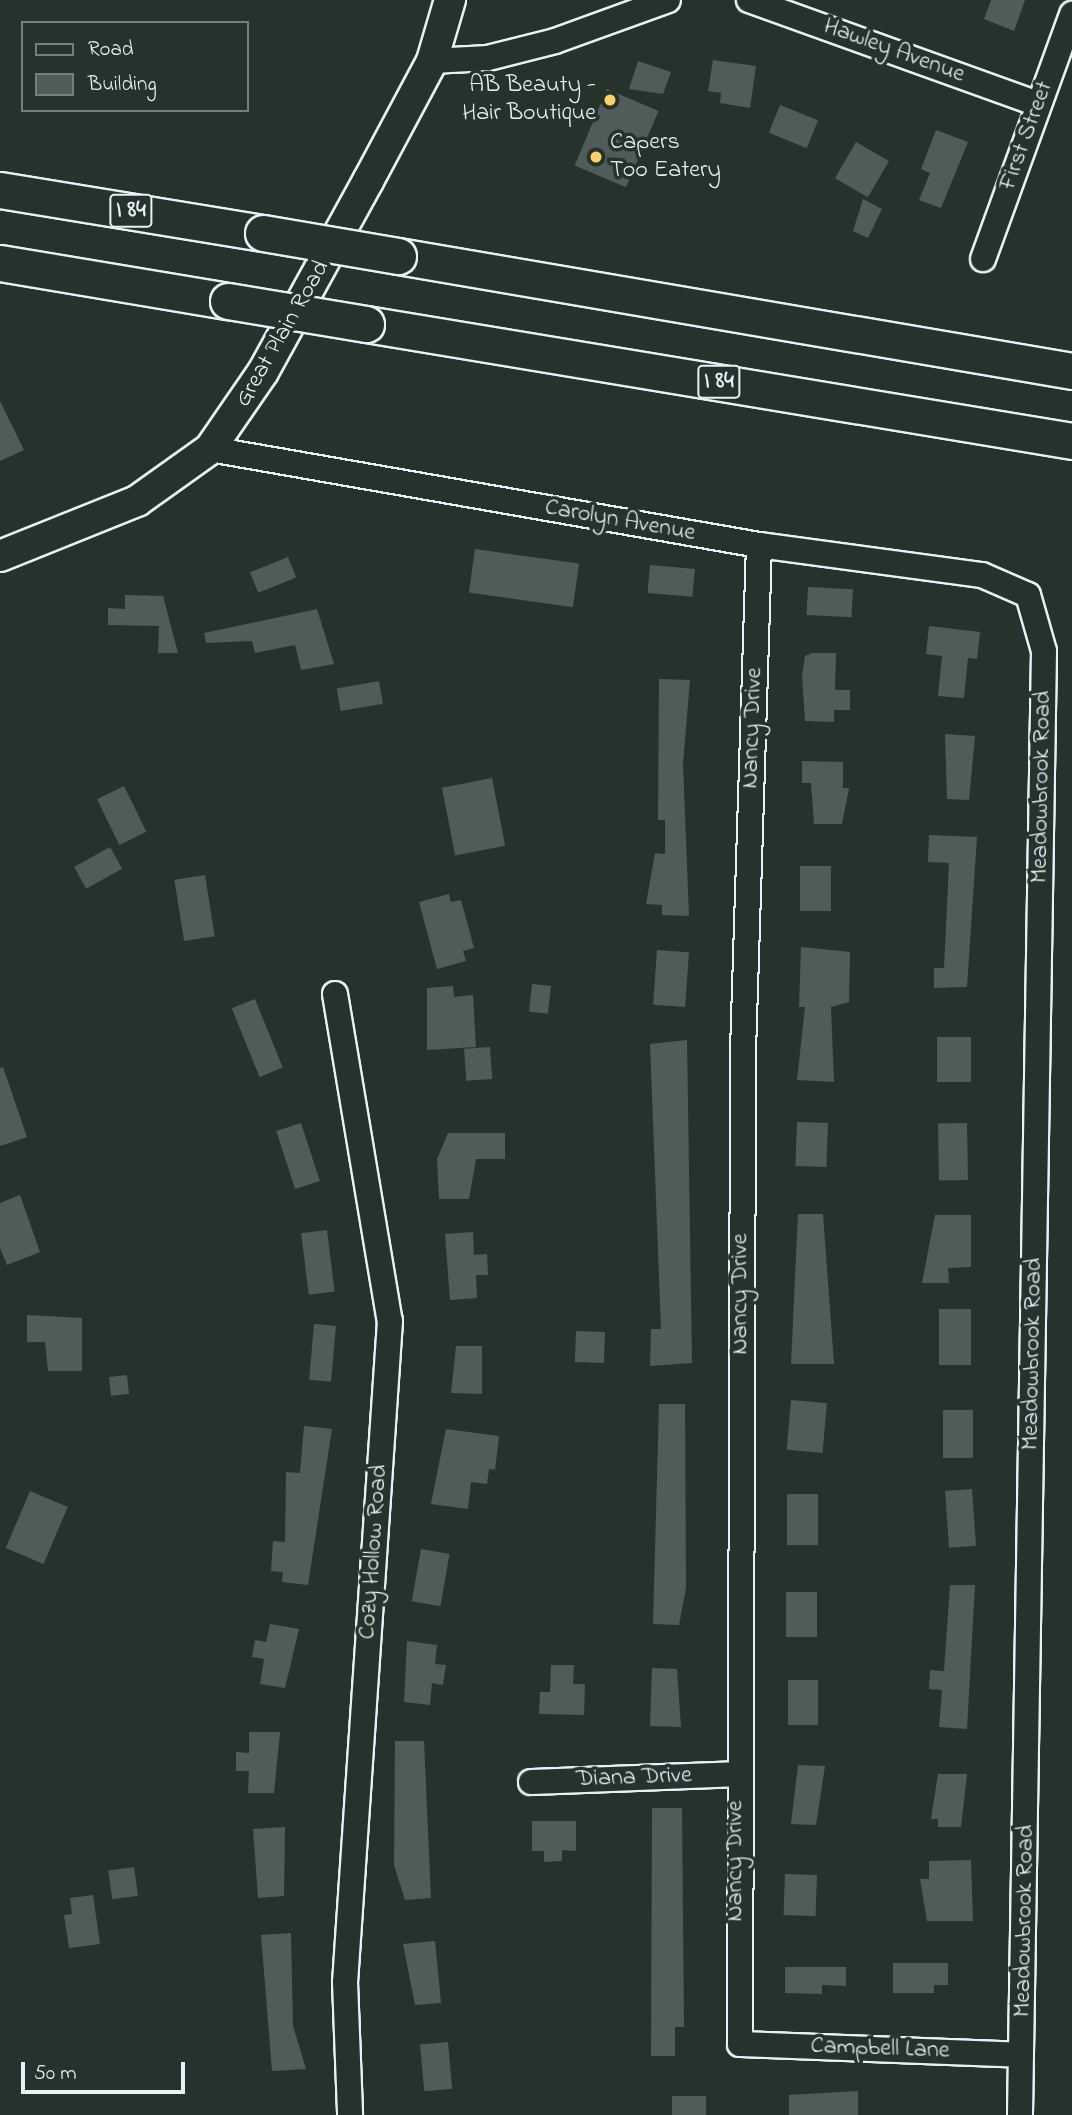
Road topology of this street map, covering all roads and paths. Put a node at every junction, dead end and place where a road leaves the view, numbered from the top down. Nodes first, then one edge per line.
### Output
1 (450, 0) edge
2 (668, 0) edge
3 (749, 0) edge
4 (1072, 14) edge
5 (432, 61) junction
6 (1038, 104) junction
7 (0, 190) edge
8 (982, 259) dead end
9 (0, 263) edge
10 (1072, 371) edge
11 (1072, 441) edge
12 (210, 449) junction
13 (759, 545) junction
14 (0, 556) edge
15 (1028, 595) joint
16 (335, 994) dead end
17 (736, 1774) junction
18 (531, 1782) dead end
19 (740, 2044) joint
20 (1021, 2055) junction
21 (350, 2115) edge
22 (1020, 2115) edge

1 - 5 main road, Great Plain Road
2 - 5 street
3 - 6 street, Hawley Avenue
4 - 6 street, First Street
5 - 12 main road, Great Plain Road
6 - 8 street, First Street
7 - 10 highway, I 84, bridge
9 - 11 highway, I 84, bridge
12 - 13 street, Carolyn Avenue
12 - 14 main road, Great Plain Road
13 - 15 street, Carolyn Avenue
13 - 17 street, Nancy Drive
15 - 20 street, Meadowbrook Road
16 - 21 street, Cozy Hollow Road
17 - 18 street, Diana Drive
17 - 19 street, Nancy Drive
19 - 20 street, Campbell Lane
20 - 22 street, Meadowbrook Road

